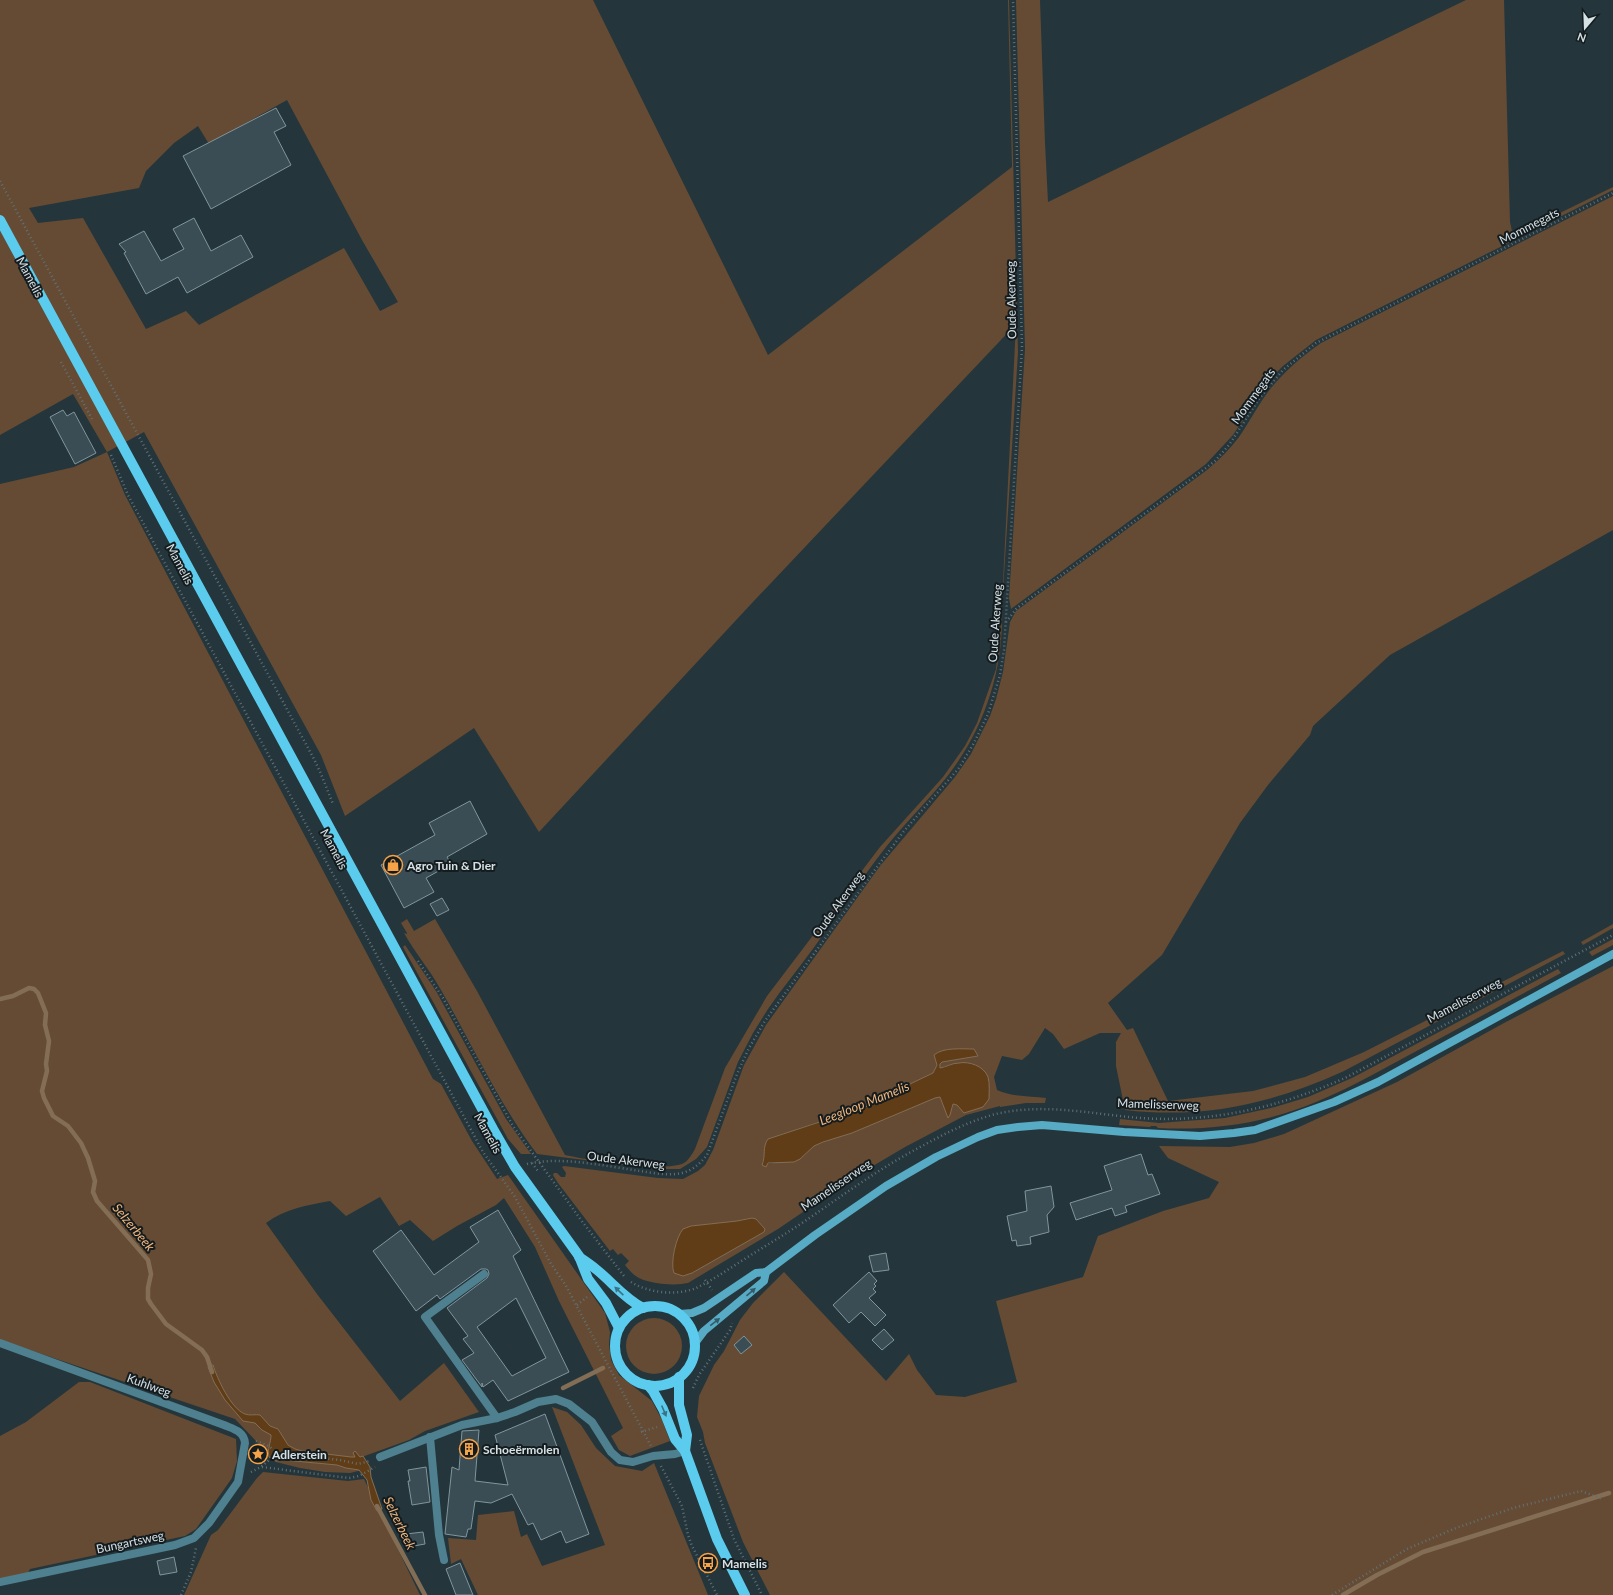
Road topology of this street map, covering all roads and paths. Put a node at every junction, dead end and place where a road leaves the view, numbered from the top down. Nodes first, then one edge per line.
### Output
1 (1013, 0) edge
2 (0, 181) edge
3 (1613, 193) edge
4 (0, 220) edge
5 (58, 358) dead end
6 (94, 424) dead end
7 (109, 450) dead end
8 (1006, 625) junction
9 (334, 808) dead end
10 (1613, 935) edge
11 (1613, 954) edge
12 (415, 957) dead end
13 (540, 1161) junction
14 (538, 1171) dead end
15 (579, 1256) junction
16 (766, 1272) junction
17 (484, 1274) dead end
18 (592, 1293) dead end
19 (577, 1305) junction
20 (643, 1308) junction
21 (680, 1314) junction
22 (731, 1319) dead end
23 (620, 1328) junction
24 (0, 1342) edge
25 (695, 1342) junction
26 (679, 1377) junction
27 (648, 1385) junction
28 (692, 1388) dead end
29 (497, 1418) junction
30 (664, 1425) dead end
31 (643, 1432) junction
32 (698, 1434) dead end
33 (430, 1437) junction
34 (269, 1446) dead end
35 (685, 1451) junction
36 (277, 1453) junction
37 (656, 1455) junction
38 (380, 1457) dead end
39 (366, 1462) dead end
40 (373, 1468) dead end
41 (238, 1482) joint
42 (1604, 1499) dead end
43 (199, 1533) junction
44 (444, 1560) dead end
45 (0, 1582) edge
46 (181, 1595) edge
47 (717, 1595) edge
48 (745, 1595) edge
49 (762, 1595) edge
50 (1332, 1595) edge

1 - 8 path, Oude Akerweg
2 - 9 path, Mamelis
3 - 8 path, Mommegats
4 - 15 main road, Mamelis
5 - 6 path
7 - 19 path, Mamelis
8 - 13 path, Oude Akerweg
10 - 13 path, Mamelisserweg
11 - 16 street
12 - 13 path
13 - 14 path, Oude Akerweg
20 -> 15 main road, Mamelis
15 - 23 main road, Mamelis
16 - 21 street
25 -> 16 street
17 - 29 street
18 - 19 path
19 - 31 path, Mamelis
20 - 21 main road
20 - 23 main road
21 - 25 main road
22 - 28 path
23 - 27 main road
24 - 41 street, Kuhlweg
25 - 26 main road
26 - 27 main road
26 - 35 main road
27 -> 35 main road
29 - 33 street
29 - 37 street
30 - 31 path
31 - 37 path, Mamelis
32 - 49 path
33 - 38 street
33 - 44 street
34 - 36 path
35 - 37 street
35 - 48 main road
36 - 39 path
36 - 40 path
37 - 47 path, Mamelis
41 - 43 street, Bungartsweg
42 - 50 path
43 - 45 street, Bungartsweg
43 - 46 path

